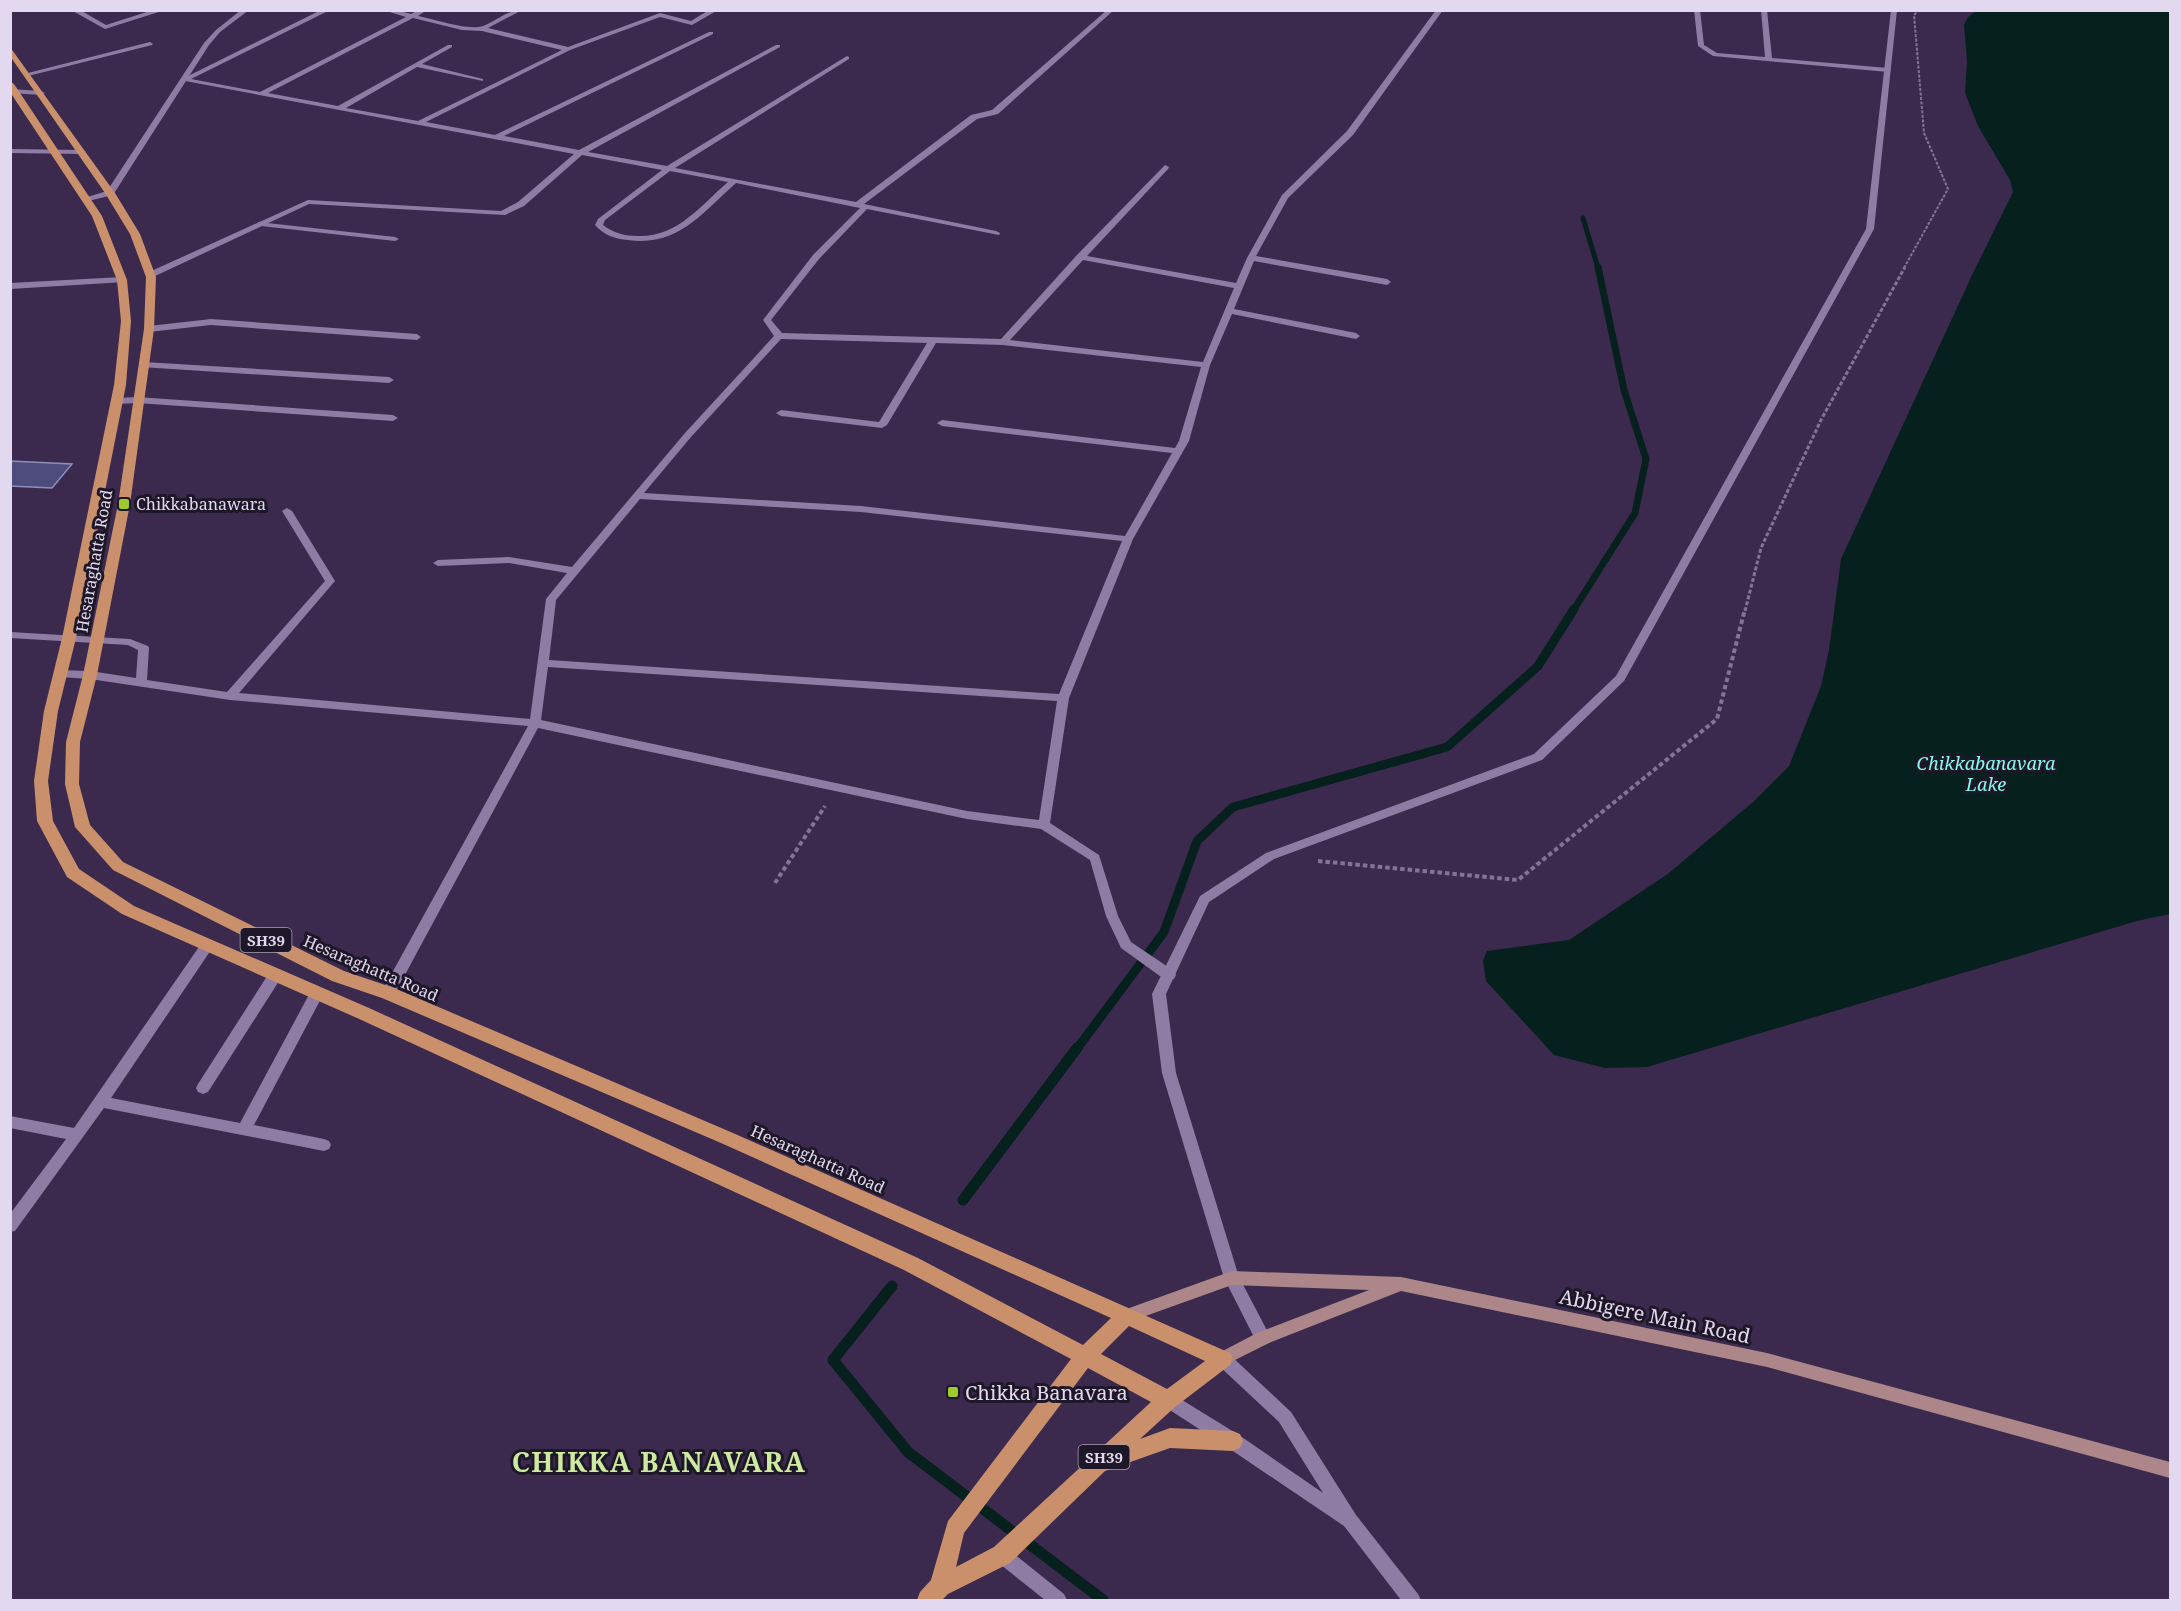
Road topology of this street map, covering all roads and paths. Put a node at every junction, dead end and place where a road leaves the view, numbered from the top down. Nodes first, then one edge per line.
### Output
1 (74, 10) edge
2 (162, 10) edge
3 (246, 10) edge
4 (327, 10) edge
5 (387, 10) edge
6 (424, 10) edge
7 (519, 10) edge
8 (715, 10) edge
9 (1111, 10) edge
10 (1440, 10) edge
11 (1697, 10) edge
12 (1764, 10) edge
13 (1894, 10) edge
14 (412, 16) junction
15 (482, 29) junction
16 (711, 33) dead end
17 (150, 44) dead end
18 (450, 46) dead end
19 (778, 46) dead end
20 (10, 49) edge
21 (568, 49) junction
22 (847, 58) dead end
23 (1769, 60) junction
24 (416, 65) junction
25 (1888, 70) junction
26 (28, 74) junction
27 (184, 80) junction
28 (481, 80) dead end
29 (12, 89) edge
30 (41, 93) junction
31 (263, 93) junction
32 (340, 108) junction
33 (420, 123) junction
34 (497, 137) junction
35 (10, 151) edge
36 (56, 151) junction
37 (82, 152) junction
38 (580, 153) junction
39 (1165, 167) dead end
40 (668, 169) junction
41 (734, 181) junction
42 (110, 193) junction
43 (87, 200) junction
44 (861, 206) junction
45 (261, 224) junction
46 (996, 233) dead end
47 (394, 239) dead end
48 (1080, 258) junction
49 (1251, 258) junction
50 (150, 274) junction
51 (122, 280) junction
52 (1387, 282) dead end
53 (10, 286) edge
54 (1239, 286) junction
55 (1229, 311) junction
56 (149, 329) junction
57 (779, 336) junction
58 (1356, 336) dead end
59 (417, 337) dead end
60 (933, 340) junction
61 (1003, 342) junction
62 (144, 365) junction
63 (1206, 365) junction
64 (389, 380) dead end
65 (137, 400) junction
66 (117, 402) junction
67 (781, 413) dead end
68 (393, 418) dead end
69 (942, 423) dead end
70 (1178, 451) junction
71 (637, 496) junction
72 (287, 511) dead end
73 (1128, 539) junction
74 (438, 563) dead end
75 (574, 571) junction
76 (10, 635) edge
77 (69, 638) junction
78 (98, 639) junction
79 (543, 663) junction
80 (60, 673) junction
81 (90, 675) junction
82 (141, 683) junction
83 (230, 696) junction
84 (1063, 698) junction
85 (535, 723) junction
86 (837, 787) junction
87 (1044, 825) junction
88 (775, 883) dead end
89 (208, 944) junction
90 (1163, 971) junction
91 (276, 974) junction
92 (360, 983) junction
93 (316, 993) junction
94 (388, 993) junction
95 (343, 1004) junction
96 (203, 1088) dead end
97 (101, 1102) junction
98 (10, 1122) edge
99 (244, 1130) junction
100 (77, 1135) junction
101 (324, 1145) dead end
102 (10, 1226) edge
103 (1232, 1278) junction
104 (1401, 1284) junction
105 (1126, 1316) junction
106 (1263, 1338) junction
107 (1085, 1357) junction
108 (1223, 1359) junction
109 (1168, 1401) junction
110 (1233, 1441) junction
111 (1098, 1463) junction
112 (2170, 1470) edge
113 (1350, 1521) junction
114 (1002, 1555) junction
115 (934, 1593) edge
116 (1058, 1600) edge
117 (1412, 1600) edge

1 - 2 street
3 - 27 street
4 - 27 street
5 - 14 street
6 - 14 street
7 - 15 street
8 - 21 street
9 - 44 street
10 - 49 street
11 - 23 street
12 - 23 street
13 - 25 street
14 - 15 street
14 - 31 street
15 - 21 street
16 - 34 street
17 - 26 street
18 - 24 street
19 - 38 street
20 - 26 main road, Hesaraghatta Road / SH39
21 - 33 street
22 - 40 street
23 - 25 street
24 - 28 street
24 - 32 street
25 - 90 street
26 - 30 main road, Hesaraghatta Road / SH39
27 - 31 street
27 - 42 street
29 - 30 street
29 - 36 main road
30 - 37 main road, Hesaraghatta Road / SH39
31 - 32 street
32 - 33 street
33 - 34 street
34 - 38 street
35 - 36 street
36 - 37 street
36 - 43 main road
37 - 42 main road, Hesaraghatta Road / SH39
38 - 40 street
38 - 45 street
39 - 48 street
40 - 41 street
40 - 41 street
41 - 44 street
42 - 43 street
42 - 50 main road, Hesaraghatta Road / SH39
43 - 51 main road
44 - 46 street
44 - 57 street
45 - 47 street
45 - 50 street
48 - 54 street
48 - 61 street
49 - 52 street
49 - 54 street
50 - 56 main road, Hesaraghatta Road / SH39
51 - 53 street
51 - 66 main road
54 - 55 street
55 - 58 street
55 - 63 street
56 - 59 street
56 - 62 main road, Hesaraghatta Road / SH39
57 - 60 street
57 - 71 street
60 - 61 street
60 - 67 street
61 - 63 street
62 - 64 street
62 - 65 main road, Hesaraghatta Road / SH39
63 - 70 street
65 - 66 street
65 - 68 street
65 - 78 main road, Hesaraghatta Road / SH39
66 - 77 main road
69 - 70 street
70 - 73 street
71 - 73 street
71 - 75 street
72 - 83 street
73 - 84 street
74 - 75 street
75 - 79 street
76 - 77 street
77 - 78 street
77 - 80 main road
78 - 81 main road, Hesaraghatta Road / SH39
78 - 82 street
79 - 84 street
79 - 85 street
80 - 81 street
80 - 89 main road
81 - 82 street
81 - 92 main road, Hesaraghatta Road / SH39
82 - 83 street
83 - 85 street
84 - 87 street
85 - 86 street
85 - 94 street
86 - 87 street
86 - 88 path
87 - 90 street
89 - 91 main road
89 - 97 street
90 - 103 street
91 - 93 main road
91 - 96 street
92 - 94 main road, Hesaraghatta Road / SH39
92 - 95 main road
93 - 95 main road
93 - 99 street
94 - 105 main road, Hesaraghatta Road / SH39
95 - 107 main road
97 - 99 street
97 - 100 street
98 - 100 street
99 - 101 street
100 - 102 street
103 - 104 main road, Abbigere Main Road
103 - 105 main road, Abbigere Main Road
103 - 106 street
104 - 106 main road
104 - 112 main road, Abbigere Main Road
105 - 107 main road
105 - 108 main road, Hesaraghatta Road / SH39
106 - 108 main road
107 - 109 main road
107 - 115 main road
108 - 109 main road
108 - 113 street
109 - 110 street
109 - 111 main road, SH39
110 - 111 main road
110 - 113 street
111 - 114 main road, SH39
113 - 117 street
114 - 115 main road, SH39
114 - 116 street

